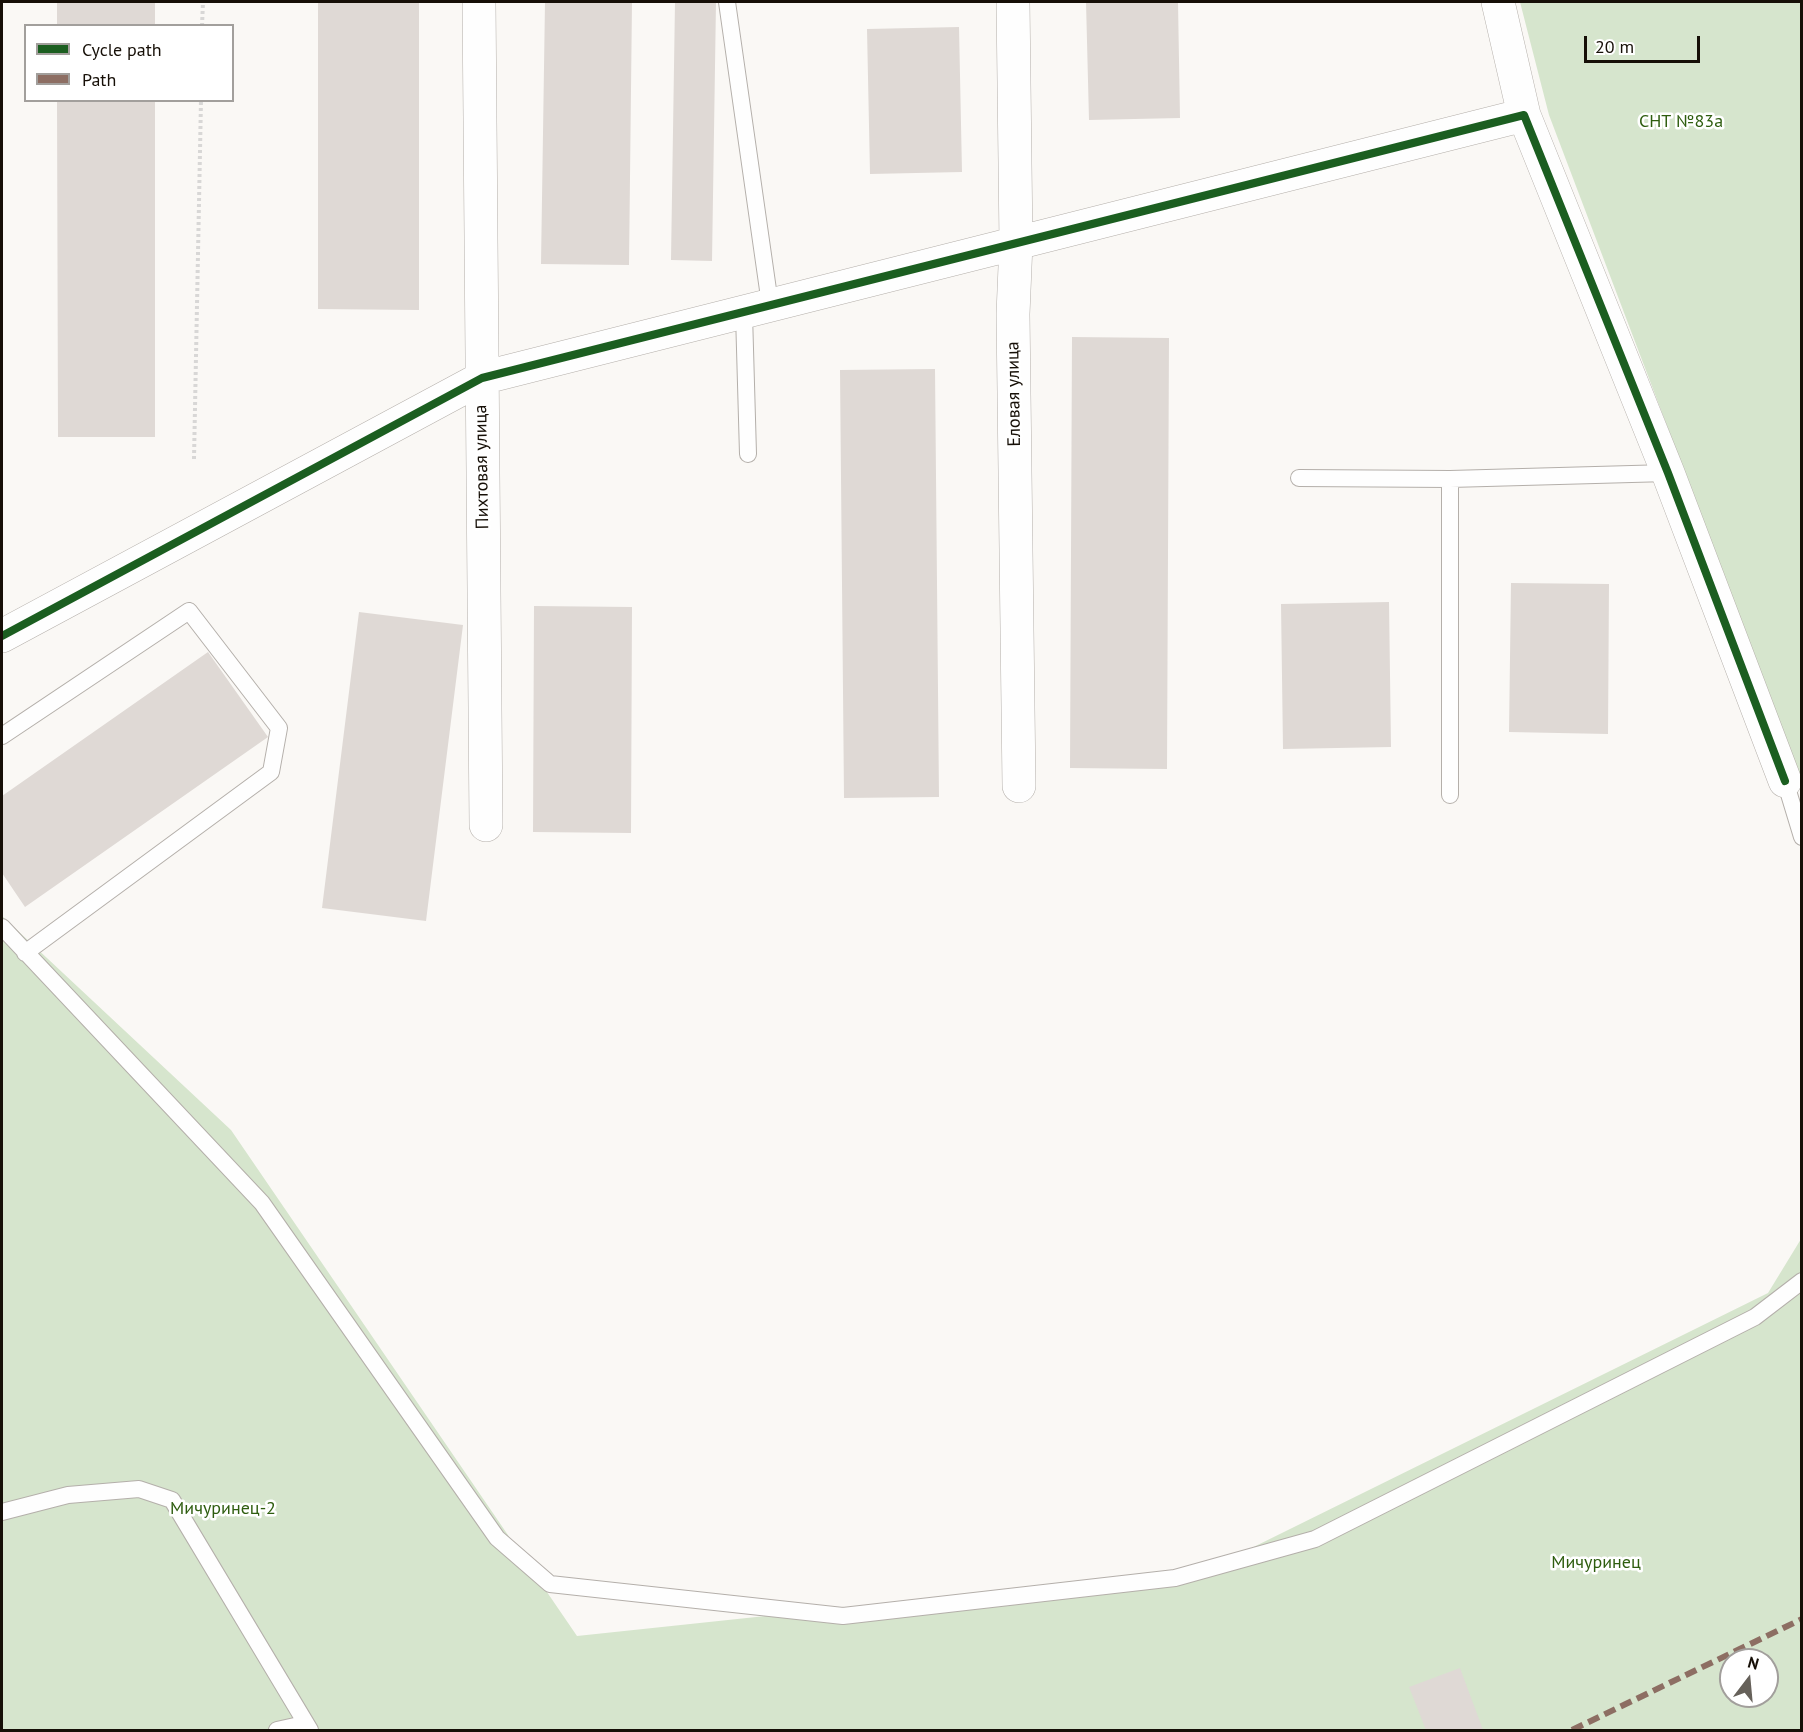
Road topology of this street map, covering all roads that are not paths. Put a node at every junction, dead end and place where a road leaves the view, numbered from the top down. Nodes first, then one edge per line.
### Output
1 (479, 2) edge
2 (727, 2) edge
3 (1013, 2) edge
4 (1498, 2) edge
5 (1524, 116) junction
6 (1016, 243) junction
7 (757, 309) junction
8 (482, 378) junction
9 (748, 454) dead end
10 (1668, 473) junction
11 (1299, 478) dead end
12 (1450, 479) junction
13 (2, 636) edge
14 (2, 736) edge
15 (1785, 781) joint
16 (1020, 786) dead end
17 (1450, 795) dead end
18 (486, 825) dead end
19 (1802, 837) edge
20 (2, 927) edge
21 (25, 952) junction
22 (1802, 1281) edge
23 (2, 1512) edge
24 (307, 1727) edge
25 (277, 1731) edge

1 - 8 street, Пихтовая улица
2 - 7 lane
3 - 6 street, Еловая улица
4 - 5 street
5 - 6 street
5 - 10 street
6 - 7 street
6 - 16 street, Еловая улица
7 - 8 street
7 - 9 lane
8 - 13 street
8 - 18 street, Пихтовая улица
10 - 12 lane
10 - 15 street
11 - 12 lane
12 - 17 lane
14 - 21 lane
15 - 19 lane
20 - 21 lane
21 - 22 lane
23 - 24 lane
24 - 25 lane

